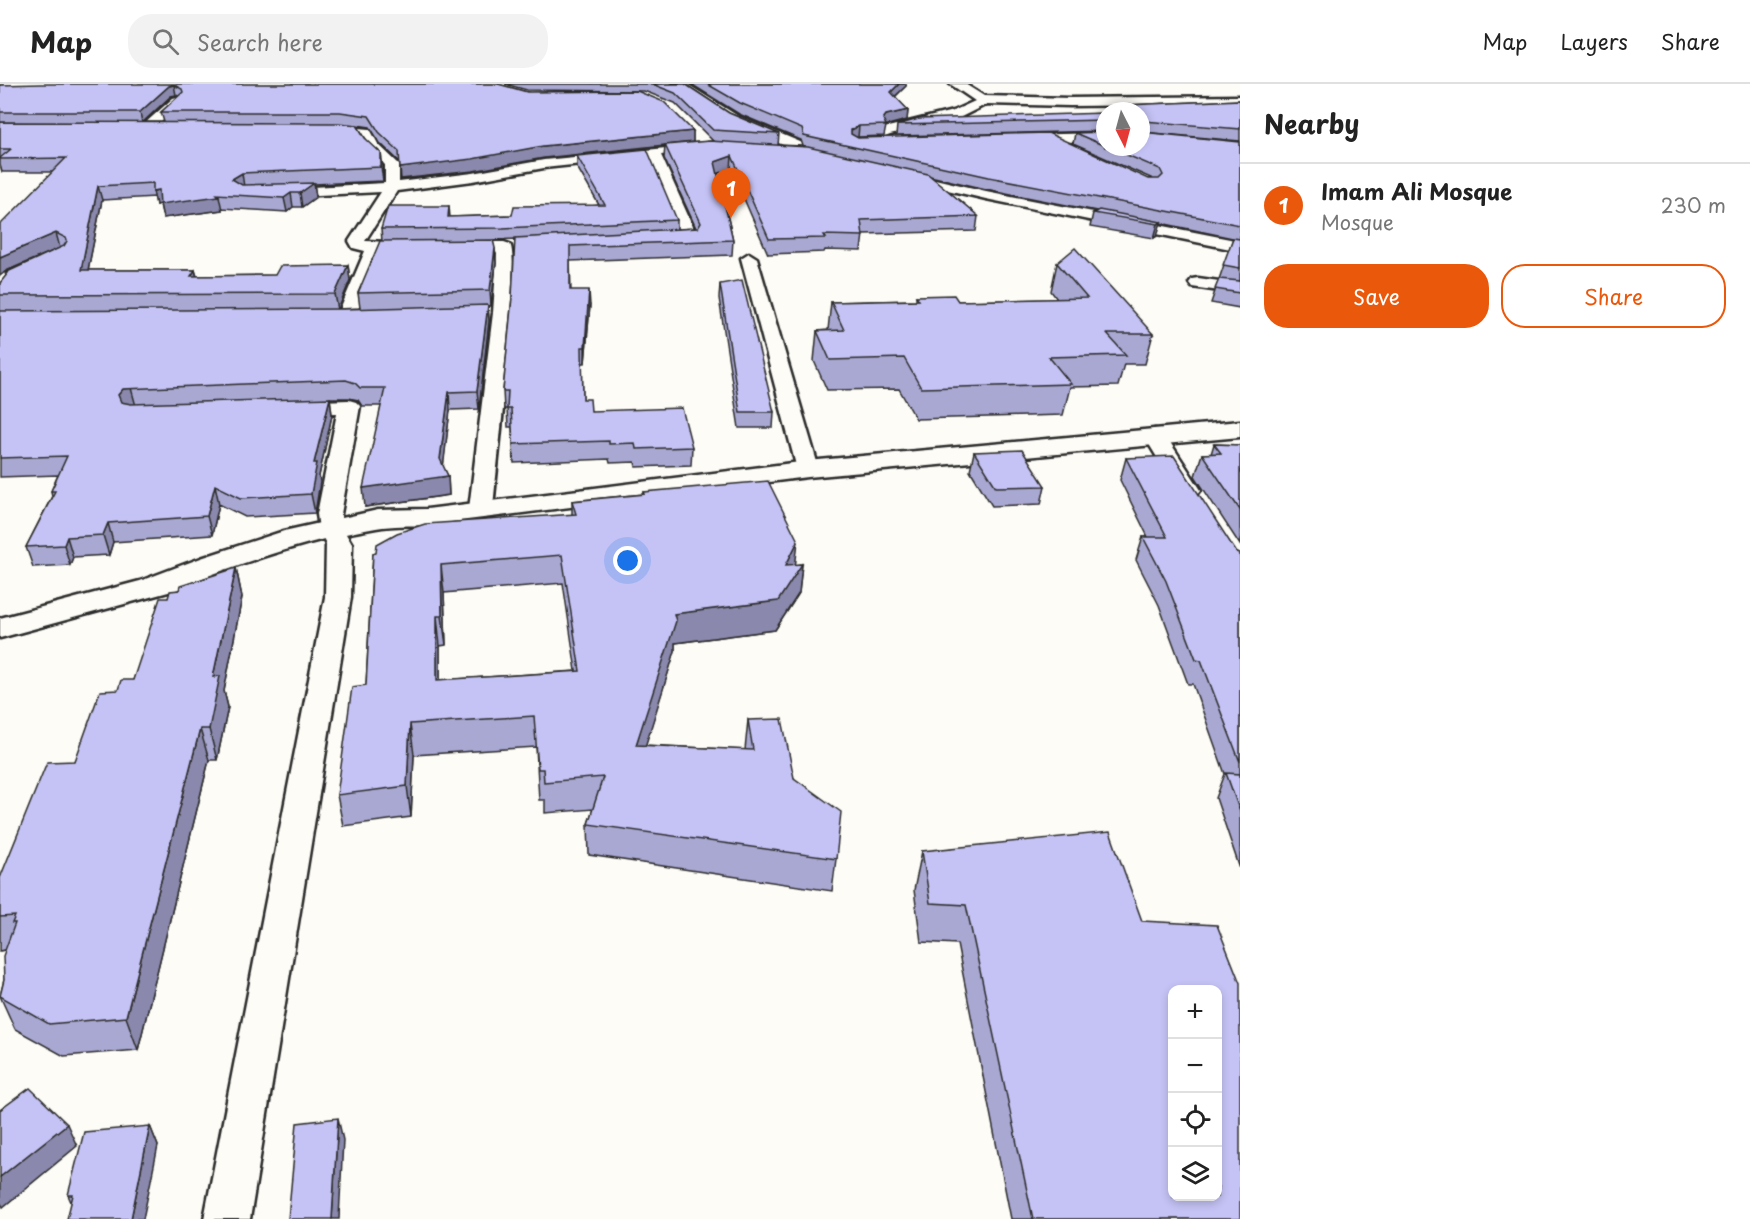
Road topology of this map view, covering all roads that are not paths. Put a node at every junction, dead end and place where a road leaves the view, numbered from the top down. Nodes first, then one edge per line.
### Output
1 (679, 84) edge
2 (957, 84) edge
3 (1237, 99) edge
4 (177, 100) edge
5 (982, 100) junction
6 (945, 117) junction
7 (972, 121) edge
8 (170, 128) edge
9 (305, 128) edge
10 (693, 131) edge
11 (1010, 133) edge
12 (1096, 137) edge
13 (1041, 138) junction
14 (897, 142) edge
15 (858, 143) junction
16 (773, 151) edge
17 (653, 152) junction
18 (820, 152) junction
19 (1073, 152) edge
20 (885, 171) edge
21 (392, 187) junction
22 (263, 194) edge
23 (647, 240) edge
24 (1240, 246) edge
25 (374, 248) junction
26 (749, 258) dead end
27 (1198, 284) dead end
28 (1240, 289) edge
29 (478, 313) edge
30 (502, 313) junction
31 (346, 317) junction
32 (370, 317) edge
33 (323, 318) edge
34 (278, 409) edge
35 (1240, 429) edge
36 (1155, 436) junction
37 (808, 469) junction
38 (482, 509) junction
39 (1204, 513) edge
40 (335, 537) junction
41 (0, 628) edge
42 (227, 1219) edge

1 - 18 street
2 - 5 street
3 - 5 street
4 - 8 street
5 - 6 street
6 - 7 street
6 - 15 street
9 - 21 street
10 - 17 street
11 - 13 street
12 - 13 street
13 - 19 street
14 - 15 street
15 - 18 street
16 - 18 street
17 - 21 street
17 - 23 street
20 - 24 street
21 - 22 street
21 - 25 street
25 - 30 street
25 - 31 street
26 - 37 street
27 - 28 street
29 - 30 street
30 - 38 street
31 - 32 street
31 - 33 street
34 - 40 street
35 - 36 street
36 - 37 street
36 - 39 street
37 - 38 street
38 - 40 street
40 - 41 street
40 - 42 street

